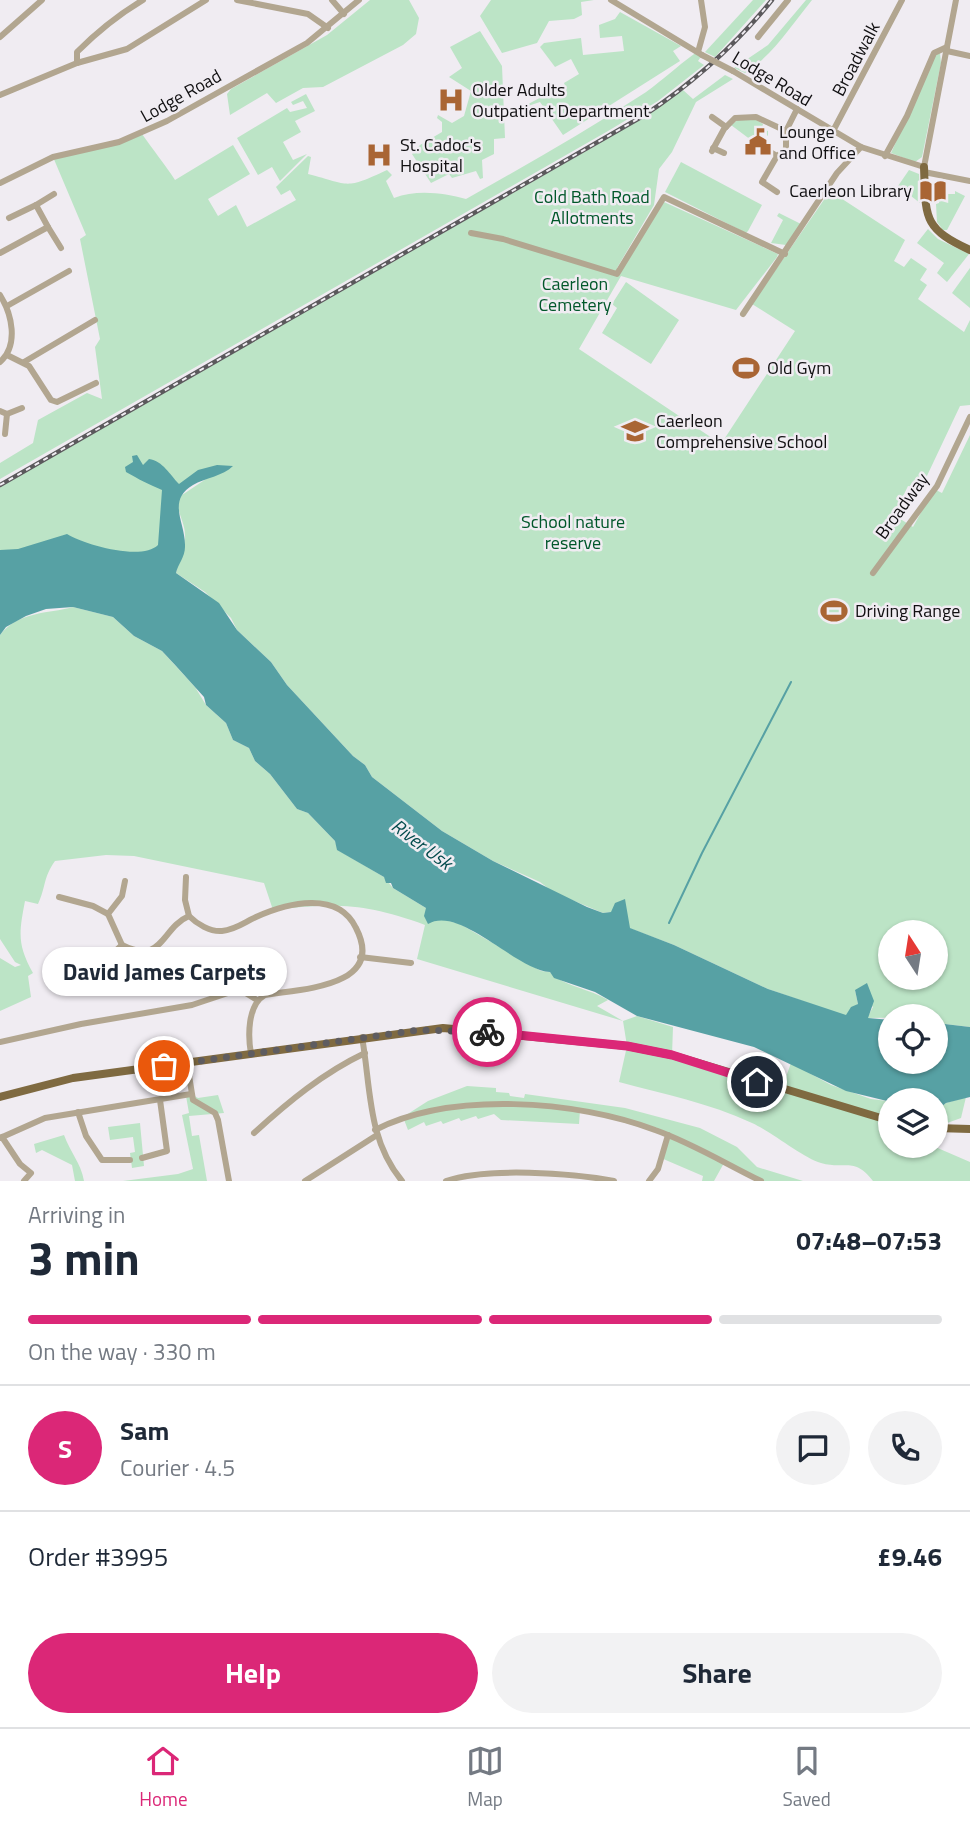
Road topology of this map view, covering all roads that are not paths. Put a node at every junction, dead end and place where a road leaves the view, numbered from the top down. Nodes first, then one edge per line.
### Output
1 (42, 0) edge
2 (143, 0) edge
3 (206, 0) edge
4 (237, 0) edge
5 (332, 0) edge
6 (359, 0) edge
7 (611, 0) edge
8 (701, 0) edge
9 (788, 0) edge
10 (902, 0) edge
11 (956, 0) edge
12 (344, 14) junction
13 (328, 28) junction
14 (0, 37) edge
15 (758, 37) dead end
16 (947, 49) junction
17 (700, 54) junction
18 (970, 56) edge
19 (77, 63) junction
20 (0, 94) edge
21 (797, 109) junction
22 (712, 117) dead end
23 (726, 127) junction
24 (786, 131) junction
25 (833, 131) junction
26 (861, 147) junction
27 (767, 150) dead end
28 (724, 153) dead end
29 (777, 156) junction
30 (885, 156) junction
31 (924, 170) junction
32 (968, 180) edge
33 (0, 183) edge
34 (777, 192) dead end
35 (54, 194) dead end
36 (36, 205) junction
37 (9, 218) dead end
38 (48, 227) junction
39 (471, 233) dead end
40 (61, 248) dead end
41 (970, 250) edge
42 (0, 253) edge
43 (785, 254) junction
44 (69, 271) dead end
45 (0, 295) edge
46 (7, 306) junction
47 (743, 314) dead end
48 (95, 320) dead end
49 (8, 355) junction
50 (0, 362) edge
51 (24, 362) junction
52 (96, 383) dead end
53 (22, 408) dead end
54 (4, 412) edge
55 (970, 416) edge
56 (5, 434) dead end
57 (873, 573) dead end
58 (186, 877) dead end
59 (125, 881) dead end
60 (59, 897) dead end
61 (108, 914) junction
62 (189, 916) junction
63 (122, 945) junction
64 (58, 957) dead end
65 (360, 957) junction
66 (411, 964) dead end
67 (257, 1000) junction
68 (362, 1037) junction
69 (0, 1042) edge
70 (365, 1053) junction
71 (251, 1054) junction
72 (187, 1063) junction
73 (191, 1094) junction
74 (0, 1097) edge
75 (160, 1100) junction
76 (78, 1112) junction
77 (878, 1117) edge
78 (948, 1128) edge
79 (970, 1129) edge
80 (376, 1132) junction
81 (254, 1133) dead end
82 (668, 1135) junction
83 (1, 1138) edge
84 (142, 1158) dead end
85 (130, 1160) dead end
86 (38, 1168) dead end
87 (31, 1173) junction
88 (745, 1173) junction
89 (538, 1178) edge
90 (24, 1181) edge
91 (229, 1181) edge
92 (305, 1181) edge
93 (401, 1181) edge
94 (446, 1181) edge
95 (614, 1181) edge
96 (649, 1181) edge
97 (741, 1181) edge
98 (761, 1181) edge

1 - 14 street
2 - 19 street
3 - 19 street
4 - 13 street
5 - 12 street
6 - 12 street, Lodge Road
7 - 17 street, Lodge Road
8 - 17 street
9 - 15 street
10 - 25 street, Broadwalk
11 - 16 street
12 - 13 street, Lodge Road
13 - 33 street, Lodge Road
16 - 18 street
16 - 30 street
16 - 31 street
17 - 21 street, Lodge Road, bridge
19 - 20 street
21 - 24 street
21 - 25 street, Lodge Road
22 - 23 street
23 - 24 street
23 - 28 street
24 - 29 street
25 - 26 street, Lodge Road
26 - 30 street, Lodge Road
26 - 43 street
27 - 29 street
29 - 34 street
30 - 31 street, Lodge Road
31 - 32 street, Lodge Road
31 - 41 main road
35 - 36 street
36 - 37 street
36 - 38 street
38 - 40 street
38 - 42 street
39 - 43 street
43 - 47 street
44 - 46 street
45 - 46 street
46 - 49 street
48 - 51 street
49 - 50 street
49 - 51 street
51 - 52 street
53 - 54 street
54 - 56 street
55 - 57 street, Broadway
58 - 62 street
59 - 61 street
60 - 61 street
61 - 63 street
62 - 63 street
62 - 65 street
63 - 64 street
65 - 66 street
65 - 67 street
67 - 69 street
67 - 71 street
68 - 70 street
68 - 71 main road
68 - 77 main road
70 - 80 street
70 - 81 street
71 - 72 main road
72 - 73 street
72 - 74 main road
73 - 75 street
73 - 91 street
75 - 76 street
75 - 84 street
76 - 83 street
76 - 85 street
78 - 79 main road
80 - 82 street
80 - 92 street
80 - 93 street
82 - 88 street
82 - 96 street
83 - 87 street
86 - 87 street
87 - 90 street
88 - 97 street
88 - 98 street
89 - 94 street
89 - 95 street

